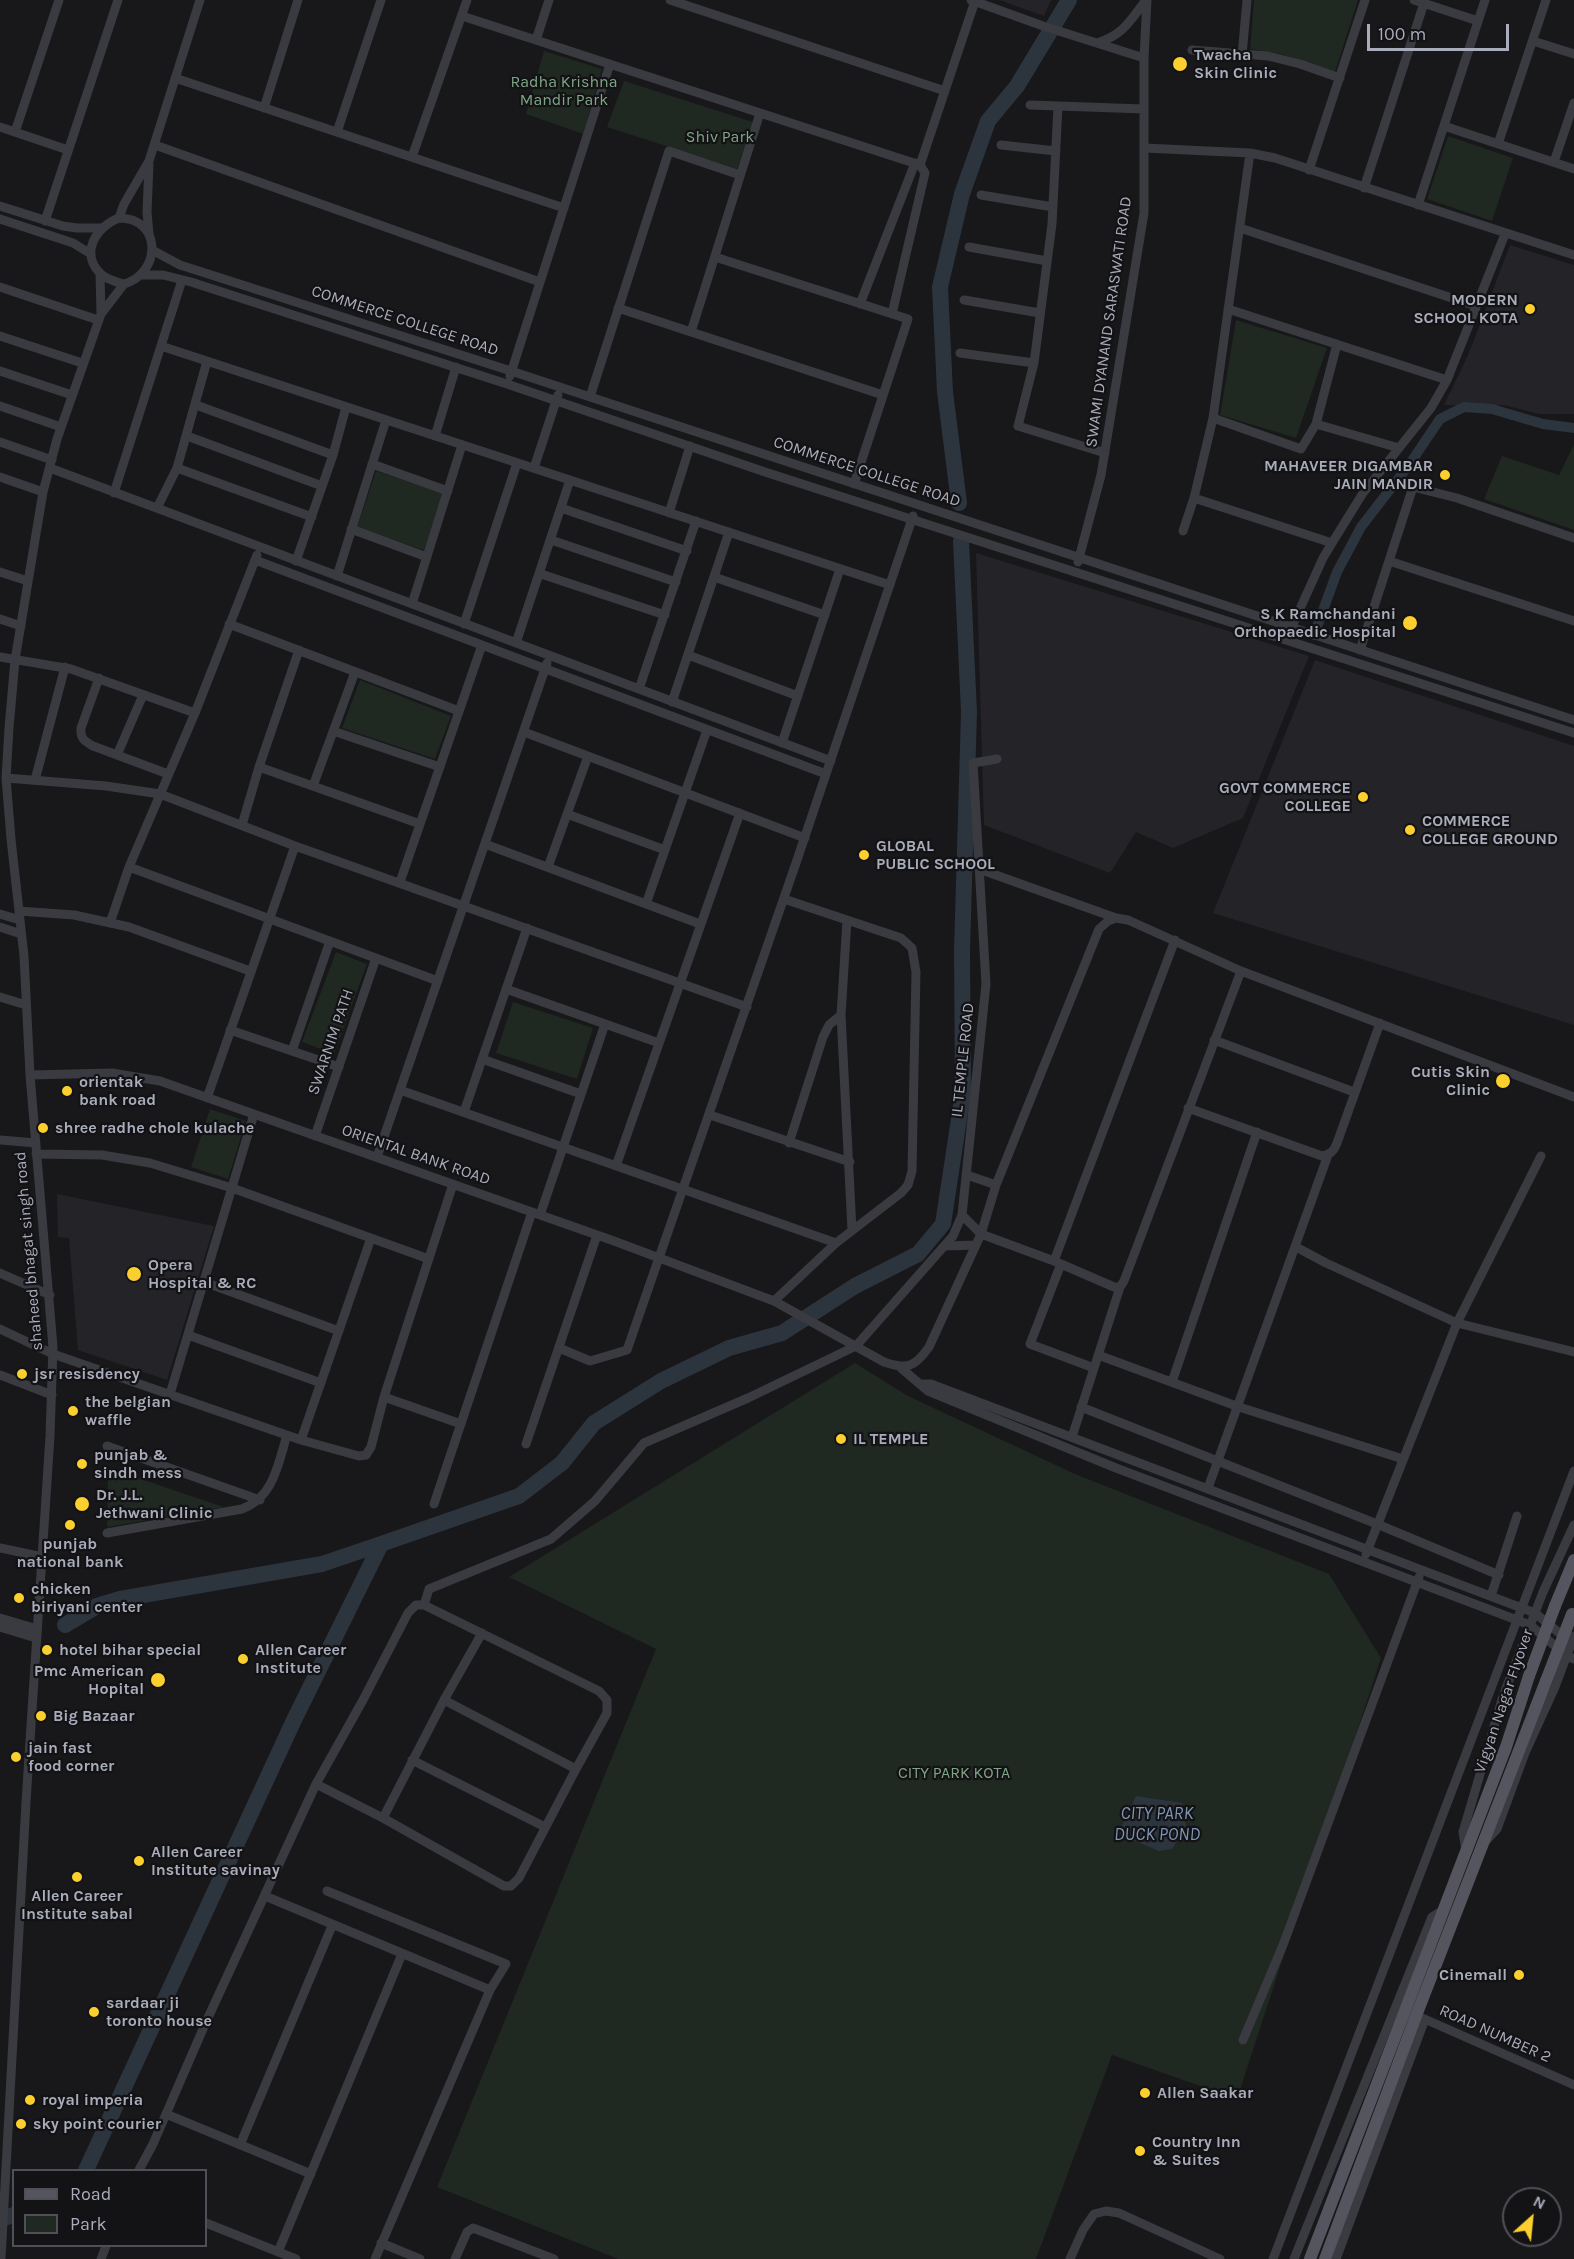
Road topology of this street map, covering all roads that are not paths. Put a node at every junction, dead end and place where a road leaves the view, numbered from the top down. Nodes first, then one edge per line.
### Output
1 (59, 0) edge
2 (118, 0) edge
3 (200, 0) edge
4 (298, 0) edge
5 (381, 0) edge
6 (467, 0) edge
7 (549, 0) edge
8 (670, 0) edge
9 (1146, 0) edge
10 (1247, 0) edge
11 (1365, 0) edge
12 (1414, 0) edge
13 (1485, 0) edge
14 (1546, 0) edge
15 (973, 1) edge
16 (1425, 3) junction
17 (462, 16) junction
18 (1478, 21) junction
19 (536, 39) junction
20 (1533, 41) junction
21 (1097, 43) junction
22 (1192, 50) dead end
23 (1574, 54) edge
24 (1242, 55) junction
25 (1144, 58) junction
26 (610, 64) junction
27 (175, 78) junction
28 (1340, 78) junction
29 (945, 91) junction
30 (1574, 103) edge
31 (1030, 105) dead end
32 (1058, 106) junction
33 (264, 108) junction
34 (1144, 109) junction
35 (760, 113) junction
36 (1444, 126) junction
37 (0, 127) edge
38 (15, 132) junction
39 (336, 132) junction
40 (1498, 144) junction
41 (154, 145) junction
42 (1001, 145) dead end
43 (1144, 148) junction
44 (68, 150) junction
45 (1056, 151) junction
46 (1250, 153) junction
47 (412, 157) junction
48 (149, 161) junction
49 (1554, 162) junction
50 (917, 164) junction
51 (1574, 169) edge
52 (1309, 170) junction
53 (740, 175) junction
54 (1364, 188) junction
55 (981, 195) dead end
56 (1418, 205) junction
57 (0, 206) edge
58 (1053, 207) junction
59 (564, 208) junction
60 (119, 218) junction
61 (0, 219) edge
62 (45, 221) junction
63 (101, 228) junction
64 (1240, 228) junction
65 (150, 234) junction
66 (1504, 234) junction
67 (969, 247) dead end
68 (152, 249) junction
69 (91, 254) junction
70 (1574, 255) edge
71 (715, 257) junction
72 (1047, 261) junction
73 (100, 274) junction
74 (143, 275) junction
75 (182, 280) junction
76 (540, 282) junction
77 (124, 284) junction
78 (0, 287) edge
79 (964, 300) dead end
80 (860, 304) junction
81 (1476, 306) junction
82 (618, 308) junction
83 (1228, 309) junction
84 (1040, 313) junction
85 (892, 315) junction
86 (99, 317) junction
87 (691, 332) junction
88 (0, 336) edge
89 (1336, 344) junction
90 (161, 346) junction
91 (960, 353) dead end
92 (207, 361) junction
93 (82, 363) junction
94 (1034, 363) junction
95 (456, 367) junction
96 (0, 371) edge
97 (511, 371) junction
98 (1447, 380) junction
99 (507, 384) junction
100 (561, 387) junction
101 (72, 395) junction
102 (883, 395) junction
103 (590, 397) junction
104 (556, 400) junction
105 (196, 405) junction
106 (0, 406) edge
107 (346, 407) junction
108 (1213, 418) junction
109 (386, 420) junction
110 (1316, 424) junction
111 (61, 426) junction
112 (187, 436) junction
113 (435, 436) junction
114 (0, 442) edge
115 (462, 445) junction
116 (690, 446) junction
117 (1399, 448) junction
118 (1105, 453) junction
119 (333, 455) junction
120 (517, 463) junction
121 (51, 464) junction
122 (372, 464) junction
123 (177, 468) junction
124 (534, 468) junction
125 (0, 477) edge
126 (570, 480) junction
127 (854, 484) junction
128 (322, 486) junction
129 (448, 491) junction
130 (43, 492) junction
131 (114, 493) junction
132 (1194, 498) junction
133 (917, 505) junction
134 (157, 508) junction
135 (561, 508) junction
136 (669, 513) junction
137 (312, 517) junction
138 (912, 519) junction
139 (696, 522) junction
140 (351, 529) junction
141 (1183, 531) dead end
142 (729, 532) junction
143 (1574, 538) edge
144 (551, 540) junction
145 (1332, 543) junction
146 (260, 547) junction
147 (687, 551) junction
148 (427, 557) junction
149 (1079, 558) junction
150 (255, 560) junction
151 (296, 561) junction
152 (1389, 561) junction
153 (840, 569) junction
154 (0, 572) edge
155 (1074, 573) junction
156 (541, 574) junction
157 (336, 576) junction
158 (714, 577) junction
159 (28, 581) junction
160 (676, 582) junction
161 (890, 585) junction
162 (412, 604) junction
163 (665, 615) junction
164 (825, 615) junction
165 (0, 619) edge
166 (1574, 621) edge
167 (229, 624) junction
168 (464, 624) junction
169 (21, 626) junction
170 (1290, 627) junction
171 (1286, 641) junction
172 (516, 643) junction
173 (482, 645) junction
174 (299, 650) junction
175 (1360, 650) junction
176 (688, 655) junction
177 (550, 656) junction
178 (0, 657) edge
179 (15, 660) junction
180 (65, 668) junction
181 (546, 669) junction
182 (355, 672) junction
183 (99, 678) junction
184 (639, 689) junction
185 (143, 695) junction
186 (798, 696) junction
187 (672, 702) junction
188 (459, 711) junction
189 (195, 713) junction
190 (1574, 720) edge
191 (707, 730) junction
192 (333, 731) junction
193 (524, 732) junction
194 (1574, 733) edge
195 (782, 743) junction
196 (117, 755) junction
197 (588, 756) junction
198 (997, 759) dead end
199 (831, 761) junction
200 (259, 766) junction
201 (440, 767) junction
202 (168, 774) junction
203 (826, 774) junction
204 (6, 777) junction
205 (34, 780) junction
206 (313, 786) junction
207 (685, 793) junction
208 (160, 794) junction
209 (740, 813) junction
210 (567, 814) junction
211 (420, 824) junction
212 (242, 825) junction
213 (0, 835) edge
214 (11, 838) junction
215 (805, 838) junction
216 (485, 844) junction
217 (294, 846) junction
218 (665, 850) junction
219 (129, 867) junction
220 (548, 867) junction
221 (979, 869) junction
222 (400, 882) junction
223 (784, 899) junction
224 (646, 904) junction
225 (464, 905) junction
226 (0, 914) edge
227 (19, 916) junction
228 (1116, 918) junction
229 (268, 919) junction
230 (847, 920) junction
231 (110, 923) junction
232 (700, 924) junction
233 (0, 927) edge
234 (528, 928) junction
235 (21, 934) junction
236 (1175, 940) junction
237 (330, 941) junction
238 (376, 958) junction
239 (1240, 970) junction
240 (250, 971) junction
241 (438, 981) junction
242 (679, 983) junction
243 (507, 989) junction
244 (0, 997) edge
245 (26, 1005) junction
246 (747, 1008) junction
247 (841, 1015) junction
248 (1380, 1023) junction
249 (605, 1024) junction
250 (230, 1029) junction
251 (1214, 1040) junction
252 (658, 1043) junction
253 (292, 1051) junction
254 (482, 1059) junction
255 (339, 1067) junction
256 (30, 1075) junction
257 (400, 1090) junction
258 (1354, 1092) junction
259 (581, 1094) junction
260 (1574, 1096) edge
261 (207, 1098) junction
262 (1188, 1108) junction
263 (464, 1112) junction
264 (254, 1114) junction
265 (710, 1115) junction
266 (1257, 1132) junction
267 (315, 1136) junction
268 (0, 1140) edge
269 (36, 1143) junction
270 (789, 1143) junction
271 (563, 1147) junction
272 (36, 1154) junction
273 (1328, 1155) junction
274 (1540, 1156) dead end
275 (377, 1157) junction
276 (850, 1162) junction
277 (616, 1166) junction
278 (967, 1175) junction
279 (453, 1184) junction
280 (996, 1185) junction
281 (232, 1188) junction
282 (684, 1190) junction
283 (536, 1214) junction
284 (962, 1215) junction
285 (852, 1230) junction
286 (981, 1234) junction
287 (597, 1235) junction
288 (371, 1238) junction
289 (836, 1244) junction
290 (975, 1245) junction
291 (945, 1246) junction
292 (1296, 1247) junction
293 (660, 1258) junction
294 (429, 1259) junction
295 (1058, 1263) junction
296 (0, 1273) edge
297 (204, 1282) junction
298 (1120, 1287) junction
299 (50, 1295) junction
300 (778, 1303) junction
301 (1457, 1323) junction
302 (0, 1329) edge
303 (339, 1331) junction
304 (188, 1335) junction
305 (856, 1346) junction
306 (559, 1348) junction
307 (1574, 1352) edge
308 (53, 1354) junction
309 (1098, 1355) junction
310 (901, 1368) junction
311 (1094, 1368) junction
312 (0, 1375) edge
313 (1172, 1382) junction
314 (321, 1383) junction
315 (920, 1384) junction
316 (170, 1394) junction
317 (52, 1395) junction
318 (384, 1397) junction
319 (1081, 1407) junction
320 (1239, 1407) junction
321 (461, 1424) junction
322 (287, 1435) junction
323 (1071, 1437) junction
324 (301, 1440) junction
325 (526, 1444) dead end
326 (107, 1446) dead end
327 (1403, 1459) junction
328 (1218, 1461) junction
329 (1574, 1471) edge
330 (1208, 1488) junction
331 (260, 1500) junction
332 (434, 1504) dead end
333 (1517, 1516) dead end
334 (1377, 1524) junction
335 (1574, 1525) edge
336 (107, 1533) dead end
337 (0, 1548) edge
338 (1368, 1549) junction
339 (44, 1557) junction
340 (1574, 1560) edge
341 (1363, 1562) junction
342 (1422, 1569) junction
343 (1499, 1575) junction
344 (1417, 1582) junction
345 (1491, 1596) junction
346 (424, 1605) junction
347 (1522, 1608) junction
348 (1573, 1611) edge
349 (1535, 1613) junction
350 (0, 1618) edge
351 (1517, 1621) junction
352 (1530, 1625) junction
353 (0, 1627) edge
354 (482, 1633) junction
355 (36, 1634) junction
356 (1573, 1642) edge
357 (1570, 1658) edge
358 (444, 1700) junction
359 (412, 1760) junction
360 (576, 1769) junction
361 (316, 1784) junction
362 (383, 1818) junction
363 (545, 1827) junction
364 (1483, 1845) junction
365 (1466, 1853) junction
366 (327, 1891) dead end
367 (265, 1896) junction
368 (1443, 1910) junction
369 (332, 1926) junction
370 (402, 1954) junction
371 (490, 1990) junction
372 (1404, 2010) junction
373 (1421, 2018) junction
374 (1243, 2040) dead end
375 (1574, 2085) edge
376 (166, 2114) junction
377 (240, 2145) junction
378 (139, 2169) edge
379 (311, 2174) junction
380 (207, 2223) edge
381 (381, 2243) junction
382 (278, 2252) junction
383 (533, 2255) edge
384 (2, 2259) edge
385 (296, 2259) edge
386 (375, 2259) edge
387 (420, 2259) edge
388 (455, 2259) edge
389 (554, 2259) edge
390 (1070, 2259) edge
391 (1220, 2259) edge
392 (1273, 2259) edge
393 (1294, 2259) edge
394 (1310, 2259) edge
395 (1325, 2259) edge
396 (1336, 2259) edge

1 - 38 street
2 - 44 street
3 - 27 street
4 - 33 street
5 - 39 street
6 - 17 street
7 - 19 street
8 - 29 street
9 - 21 street
9 - 25 street, SWAMI DYANAND SARASWATI ROAD
10 - 24 street
11 - 28 street
12 - 16 street
13 - 18 street
14 - 20 street
15 - 21 street
15 - 29 street
16 - 18 street
16 - 54 street
17 - 19 street
17 - 47 street
18 - 36 street
19 - 26 street
20 - 23 street
20 - 40 street
21 - 25 street
22 - 24 street
24 - 28 street
25 - 34 street, SWAMI DYANAND SARASWATI ROAD
26 - 35 street
26 - 59 street
27 - 33 street
27 - 41 street
28 - 52 street
29 - 50 street
30 - 49 street
31 - 32 street
32 - 34 street
32 - 45 street
33 - 39 street
34 - 43 street, SWAMI DYANAND SARASWATI ROAD
35 - 50 street
35 - 53 street
36 - 40 street
36 - 56 street
37 - 38 street
38 - 44 street
39 - 47 street
40 - 49 street
41 - 48 street
41 - 76 street
42 - 45 street
43 - 46 street
43 - 118 street, SWAMI DYANAND SARASWATI ROAD
44 - 62 street
45 - 58 street
46 - 52 street
46 - 64 street
47 - 59 street
48 - 60 street
48 - 65 street
49 - 51 street
50 - 80 street
50 - 85 street
52 - 54 street
53 - 71 street
53 - 82 street
54 - 56 street
55 - 58 street
56 - 66 street
57 - 62 street
58 - 72 street
59 - 76 street
60 - 63 street
60 - 65 street
61 - 69 street
62 - 63 street
63 - 69 street
64 - 81 street
64 - 83 street
65 - 68 street
66 - 70 street
66 - 81 street
67 - 72 street
68 - 74 street
68 - 97 street, COMMERCE COLLEGE ROAD
69 - 73 street
71 - 80 street
71 - 87 street
72 - 84 street
73 - 77 street
73 - 86 street
74 - 75 street
74 - 77 street
75 - 90 street
75 - 95 street
76 - 97 street
77 - 86 street
78 - 86 street
79 - 84 street
80 - 85 street
81 - 98 street
82 - 87 street
82 - 103 street
83 - 89 street
83 - 108 street
84 - 94 street
85 - 102 street
86 - 93 street, shaheed bhagat singh road
87 - 102 street
88 - 93 street
89 - 98 street
89 - 110 street
90 - 92 street
90 - 131 street
91 - 94 street
92 - 105 street
92 - 107 street
93 - 101 street, shaheed bhagat singh road
94 - 118 street
95 - 99 street
95 - 113 street
96 - 101 street
97 - 99 street
97 - 100 street, COMMERCE COLLEGE ROAD
98 - 117 street
99 - 104 street
100 - 103 street, COMMERCE COLLEGE ROAD
100 - 104 street
101 - 111 street, shaheed bhagat singh road
102 - 127 street
103 - 127 street, COMMERCE COLLEGE ROAD
104 - 116 street
104 - 124 street
105 - 112 street
105 - 119 street
106 - 111 street
107 - 109 street
107 - 119 street
108 - 110 street
108 - 132 street
109 - 113 street
109 - 122 street
110 - 117 street
111 - 121 street, shaheed bhagat singh road
112 - 123 street
112 - 128 street
113 - 115 street
114 - 121 street
115 - 120 street
115 - 129 street
116 - 136 street
116 - 138 street
117 - 145 street
118 - 149 street, SWAMI DYANAND SARASWATI ROAD
119 - 128 street
120 - 124 street
120 - 168 street
121 - 130 street, shaheed bhagat singh road
121 - 131 street
122 - 129 street
122 - 140 street
123 - 134 street
123 - 137 street
124 - 126 street
125 - 130 street
126 - 135 street
126 - 136 street
127 - 133 street, COMMERCE COLLEGE ROAD
128 - 137 street
129 - 148 street
130 - 159 street, shaheed bhagat singh road
131 - 134 street
132 - 141 street
132 - 145 street
133 - 138 street
133 - 149 street, COMMERCE COLLEGE ROAD
134 - 146 street
135 - 144 street
135 - 147 street
136 - 139 street
137 - 151 street
138 - 155 street
138 - 161 street
139 - 142 street
139 - 147 street
140 - 148 street
140 - 157 street
142 - 153 street
142 - 158 street
143 - 152 street
144 - 156 street
144 - 160 street
145 - 170 street
146 - 150 street
146 - 151 street
147 - 160 street
148 - 162 street
149 - 155 street, SWAMI DYANAND SARASWATI ROAD
149 - 170 street, COMMERCE COLLEGE ROAD
150 - 167 street
150 - 173 street
151 - 157 street
152 - 166 street
152 - 175 street
153 - 161 street
153 - 164 street
154 - 159 street
155 - 171 street
156 - 163 street
156 - 172 street
157 - 162 street
158 - 164 street
158 - 176 street
159 - 169 street, shaheed bhagat singh road
160 - 163 street
161 - 199 street
162 - 168 street
163 - 184 street
164 - 186 street
165 - 169 street
167 - 174 street
167 - 189 street
168 - 172 street
169 - 179 street, shaheed bhagat singh road
170 - 171 street
170 - 175 street, COMMERCE COLLEGE ROAD
171 - 194 street
172 - 177 street
173 - 181 street
173 - 188 street
174 - 182 street
174 - 200 street
175 - 190 street, COMMERCE COLLEGE ROAD
176 - 186 street
176 - 187 street
177 - 181 street
177 - 184 street
178 - 179 street
179 - 180 street
179 - 204 street, shaheed bhagat singh road
180 - 183 street
180 - 205 street
181 - 191 street
181 - 193 street
182 - 188 street
182 - 192 street
183 - 185 street
183 - 196 street
184 - 187 street
185 - 189 street
185 - 196 street
186 - 195 street
187 - 195 street
188 - 201 street
189 - 202 street
191 - 203 street
191 - 207 street
192 - 201 street
192 - 206 street
193 - 197 street
193 - 216 street
195 - 199 street
196 - 202 street
197 - 207 street
197 - 210 street
198 - 221 street, IL TEMPLE ROAD
199 - 203 street
200 - 206 street
200 - 212 street
201 - 211 street
202 - 208 street
203 - 215 street
204 - 205 street
204 - 214 street, shaheed bhagat singh road
205 - 208 street
206 - 211 street
207 - 209 street
207 - 218 street
208 - 212 street
208 - 219 street
209 - 215 street
209 - 232 street
210 - 218 street
210 - 220 street
211 - 222 street
212 - 217 street
213 - 214 street
214 - 227 street, shaheed bhagat singh road
215 - 223 street
216 - 220 street
216 - 225 street
217 - 222 street
217 - 229 street
218 - 224 street
219 - 229 street
219 - 231 street
220 - 224 street
221 - 228 street
221 - 278 street, IL TEMPLE ROAD
222 - 225 street
223 - 230 street
223 - 246 street
224 - 232 street
225 - 234 street
225 - 241 street
226 - 227 street
227 - 231 street
227 - 235 street, shaheed bhagat singh road
228 - 236 street
228 - 280 street
229 - 237 street
229 - 240 street
230 - 247 street
230 - 285 street
231 - 240 street
232 - 242 street
233 - 235 street
234 - 242 street
234 - 243 street
235 - 245 street, shaheed bhagat singh road
236 - 239 street
236 - 295 street
237 - 238 street
237 - 253 street
238 - 241 street
238 - 255 street, SWARNIM PATH
239 - 248 street
239 - 251 street
240 - 250 street
241 - 257 street
242 - 246 street
242 - 252 street
243 - 249 street
243 - 254 street
244 - 245 street
245 - 256 street, shaheed bhagat singh road
246 - 265 street
247 - 270 street
247 - 276 street
248 - 258 street
248 - 260 street
249 - 252 street
249 - 259 street
250 - 253 street
250 - 261 street
251 - 258 street
251 - 262 street
252 - 277 street
253 - 255 street
254 - 259 street
254 - 263 street
255 - 267 street, SWARNIM PATH
256 - 261 street, ORIENTAL BANK ROAD
256 - 269 street, shaheed bhagat singh road
257 - 263 street
257 - 275 street
258 - 273 street
259 - 271 street
261 - 264 street, ORIENTAL BANK ROAD
262 - 266 street
262 - 298 street
263 - 271 street
264 - 267 street, ORIENTAL BANK ROAD
264 - 281 street
265 - 270 street
265 - 282 street
266 - 273 street
266 - 313 street
267 - 275 street, ORIENTAL BANK ROAD
268 - 269 street
269 - 272 street, shaheed bhagat singh road
270 - 276 street
271 - 277 street
271 - 283 street
272 - 281 street
272 - 299 street, shaheed bhagat singh road
273 - 292 street
274 - 301 street
275 - 279 street, ORIENTAL BANK ROAD
276 - 285 street
277 - 282 street
278 - 280 street
278 - 284 street, IL TEMPLE ROAD
279 - 283 street, ORIENTAL BANK ROAD
279 - 294 street
280 - 286 street
281 - 288 street
281 - 297 street
282 - 289 street
282 - 293 street
283 - 287 street, ORIENTAL BANK ROAD
283 - 321 street
284 - 286 street
284 - 291 street, IL TEMPLE ROAD
285 - 289 street
286 - 290 street
286 - 295 street
287 - 293 street, ORIENTAL BANK ROAD
287 - 306 street
288 - 294 street
288 - 303 street
289 - 300 street
290 - 291 street
290 - 310 street
291 - 305 street, IL TEMPLE ROAD
292 - 301 street
292 - 320 street
293 - 300 street, ORIENTAL BANK ROAD
293 - 306 street
294 - 318 street
295 - 298 street
295 - 311 street
296 - 299 street
297 - 303 street
297 - 304 street
298 - 309 street
299 - 308 street, shaheed bhagat singh road
300 - 305 street, ORIENTAL BANK ROAD
301 - 307 street
301 - 327 street
302 - 308 street
303 - 314 street
304 - 314 street
304 - 316 street
305 - 310 street, ORIENTAL BANK ROAD
305 - 346 street
306 - 325 street
308 - 316 street
308 - 317 street, shaheed bhagat singh road
309 - 311 street
309 - 313 street
310 - 315 street, ORIENTAL BANK ROAD
311 - 319 street
312 - 317 street
313 - 320 street
314 - 324 street
315 - 323 street
315 - 341 street, ORIENTAL BANK ROAD
316 - 322 street
317 - 339 street, shaheed bhagat singh road
318 - 321 street
318 - 324 street
319 - 323 street
319 - 328 street
320 - 327 street
320 - 328 street
321 - 332 street
322 - 324 street
322 - 331 street
323 - 330 street
326 - 331 street
327 - 334 street
328 - 330 street
328 - 334 street
329 - 347 street
330 - 338 street
331 - 336 street
333 - 343 street
334 - 338 street
334 - 343 street
335 - 349 street
337 - 339 street
338 - 341 street
338 - 342 street
339 - 355 street, shaheed bhagat singh road
340 - 365 main road, Vigyan Nagar Flyover, bridge
341 - 344 street, ORIENTAL BANK ROAD
342 - 344 street
342 - 345 street
343 - 345 street
344 - 351 street, ORIENTAL BANK ROAD
344 - 374 street
345 - 347 street
346 - 354 street
346 - 361 street
347 - 349 street
347 - 351 street
348 - 364 main road, Vigyan Nagar Flyover, bridge
349 - 352 street
349 - 356 street
350 - 355 street
351 - 352 street, ORIENTAL BANK ROAD
351 - 392 street
352 - 357 street
352 - 365 street
353 - 355 street
354 - 358 street
354 - 360 street
355 - 384 street, shaheed bhagat singh road
356 - 357 street
357 - 364 street
358 - 359 street
358 - 360 street
359 - 362 street
359 - 363 street
360 - 363 street
361 - 362 street
361 - 367 street
362 - 363 street
364 - 373 main road, Vigyan Nagar Flyover
365 - 368 main road, Vigyan Nagar Flyover
366 - 371 street
367 - 369 street
367 - 376 street
368 - 372 main road, Vigyan Nagar Flyover
368 - 393 street
369 - 370 street
369 - 377 street
370 - 371 street
370 - 379 street
371 - 381 street
372 - 373 street, ROAD NUMBER 2
372 - 394 main road, Vigyan Nagar Flyover
373 - 375 street, ROAD NUMBER 2
373 - 395 main road, Vigyan Nagar Flyover
373 - 396 street
376 - 377 street
376 - 378 street
377 - 379 street
379 - 382 street
380 - 382 street
381 - 386 street
381 - 387 street
382 - 385 street
383 - 388 street
383 - 389 street
390 - 391 street

